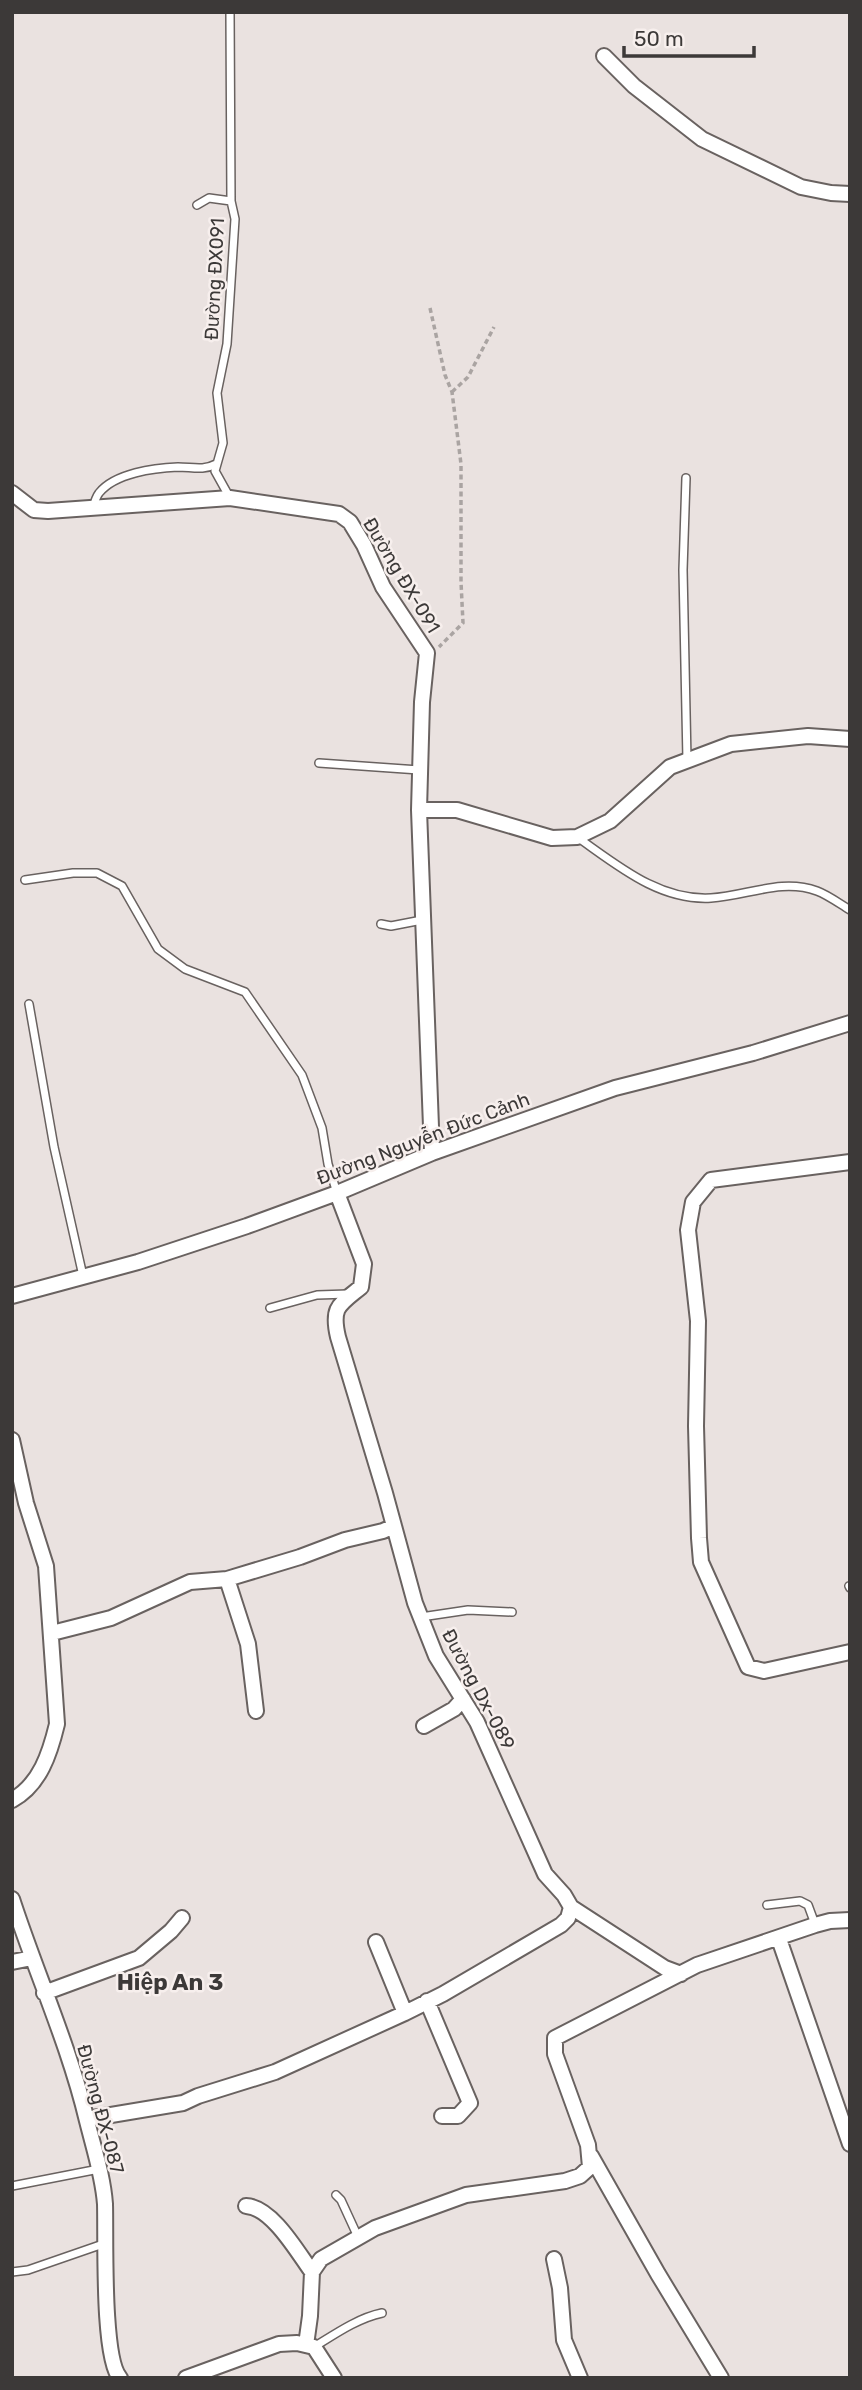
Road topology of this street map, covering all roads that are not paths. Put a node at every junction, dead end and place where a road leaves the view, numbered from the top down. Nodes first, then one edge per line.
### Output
1 (230, 12) edge
2 (604, 56) dead end
3 (850, 194) edge
4 (231, 201) junction
5 (197, 205) dead end
6 (216, 464) junction
7 (686, 478) dead end
8 (12, 493) edge
9 (230, 498) junction
10 (93, 509) junction
11 (850, 739) edge
12 (687, 760) junction
13 (319, 763) dead end
14 (419, 769) junction
15 (419, 810) junction
16 (577, 837) junction
17 (25, 880) dead end
18 (850, 910) edge
19 (422, 920) junction
20 (381, 923) dead end
21 (29, 1004) dead end
22 (850, 1023) edge
23 (432, 1153) junction
24 (850, 1162) edge
25 (337, 1193) junction
26 (83, 1277) junction
27 (352, 1294) junction
28 (12, 1296) edge
29 (270, 1308) dead end
30 (12, 1440) edge
31 (394, 1526) junction
32 (227, 1579) junction
33 (512, 1612) dead end
34 (420, 1617) junction
35 (52, 1633) junction
36 (850, 1652) edge
37 (463, 1699) junction
38 (256, 1710) dead end
39 (424, 1726) dead end
40 (12, 1800) edge
41 (12, 1899) edge
42 (767, 1905) dead end
43 (571, 1907) junction
44 (182, 1918) dead end
45 (850, 1920) edge
46 (815, 1925) junction
47 (779, 1939) junction
48 (376, 1942) dead end
49 (32, 1958) junction
50 (12, 1962) edge
51 (681, 1973) junction
52 (44, 1993) junction
53 (428, 2001) junction
54 (405, 2013) junction
55 (442, 2116) dead end
56 (87, 2119) junction
57 (850, 2144) edge
58 (589, 2152) junction
59 (100, 2169) junction
60 (12, 2186) edge
61 (336, 2195) dead end
62 (246, 2206) dead end
63 (359, 2237) junction
64 (107, 2243) junction
65 (554, 2259) dead end
66 (12, 2272) edge
67 (312, 2272) junction
68 (382, 2313) dead end
69 (310, 2346) junction
70 (120, 2378) edge
71 (186, 2378) edge
72 (334, 2378) edge
73 (580, 2378) edge
74 (721, 2378) edge

1 - 4 lane, Đường ĐX091
2 - 3 street
4 - 5 lane
4 - 6 lane, Đường ĐX091
6 - 9 lane
6 - 10 lane
7 - 12 lane
8 - 10 street, Đường ĐX-091
9 - 10 street, Đường ĐX-091
9 - 14 street, Đường ĐX-091
11 - 12 street
12 - 16 street
13 - 14 lane
14 - 15 street, Đường ĐX-091
15 - 16 street
15 - 19 street, Đường ĐX-091
16 - 18 lane
17 - 25 lane
19 - 20 lane
19 - 23 street, Đường ĐX-091
21 - 26 lane
22 - 23 street, Đường Nguyễn Đức Cảnh
23 - 25 street, Đường Nguyễn Đức Cảnh
24 - 36 street
25 - 26 street, Đường Nguyễn Đức Cảnh
25 - 27 street, Đường Dx-089
26 - 28 street, Đường Nguyễn Đức Cảnh
27 - 29 lane
27 - 31 street, Đường Dx-089
30 - 35 street
31 - 32 street
31 - 34 street, Đường Dx-089
32 - 35 street
32 - 38 street
33 - 34 lane
34 - 37 street, Đường Dx-089
35 - 40 street
37 - 39 street
37 - 43 street, Đường Dx-089
41 - 49 street, Đường ĐX-087
42 - 46 lane
43 - 51 street, Đường Dx-089
43 - 53 street
44 - 52 street
45 - 46 street
46 - 47 street
47 - 51 street
47 - 57 street
48 - 54 street
49 - 50 street
49 - 52 street, Đường ĐX-087
51 - 58 street
52 - 56 street, Đường ĐX-087
53 - 54 street
53 - 55 street
54 - 56 street
56 - 59 street, Đường ĐX-087
58 - 63 street
58 - 74 street
59 - 60 lane
59 - 64 street, Đường ĐX-087
61 - 63 lane
62 - 67 street
63 - 67 street
64 - 66 lane
64 - 70 street, Đường ĐX-087
65 - 73 street
67 - 69 street
68 - 69 lane
69 - 71 street
69 - 72 street

